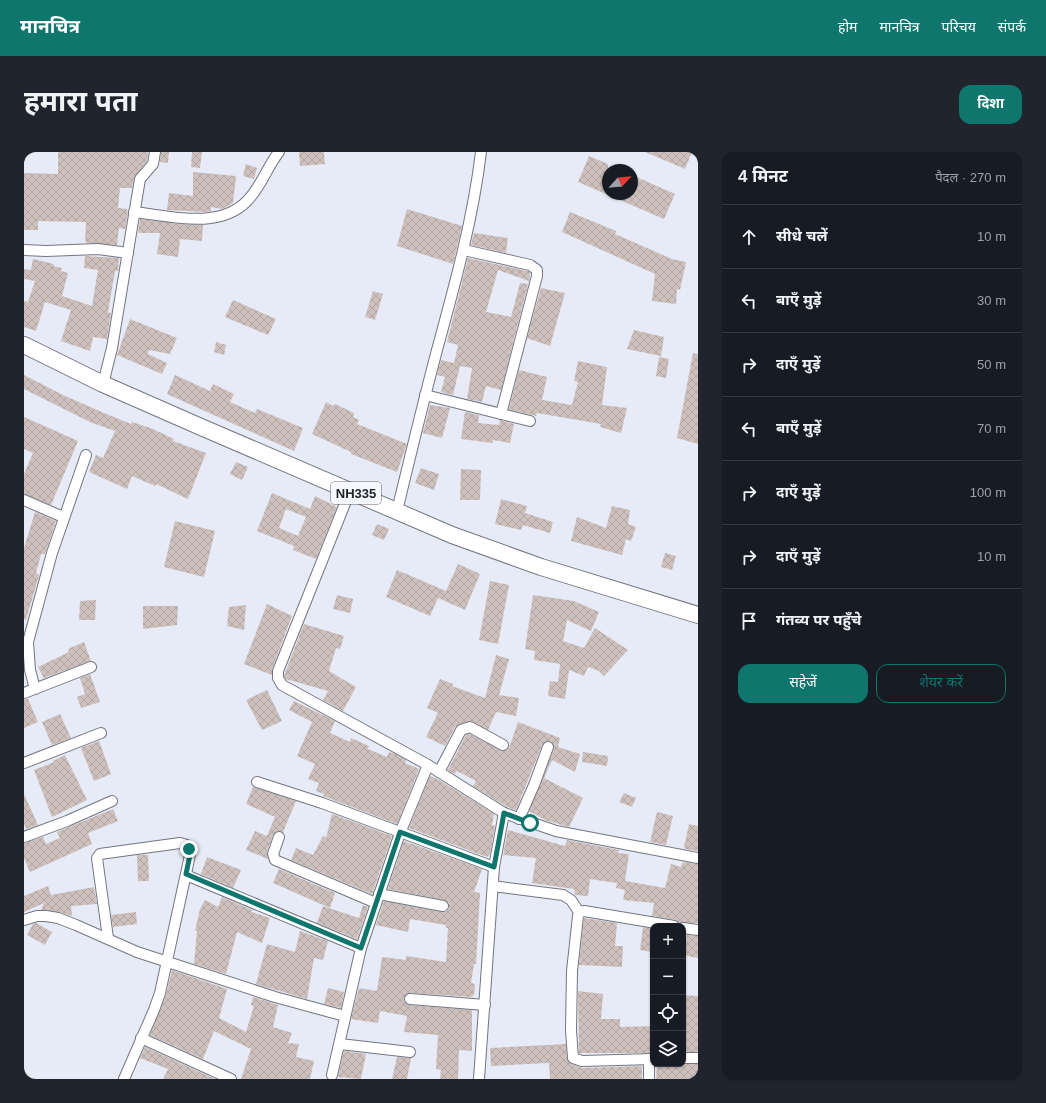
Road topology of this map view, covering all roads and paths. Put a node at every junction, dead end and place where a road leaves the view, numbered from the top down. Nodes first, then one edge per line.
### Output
1 (156, 152) edge
2 (279, 152) edge
3 (481, 152) edge
4 (134, 212) junction
5 (24, 250) edge
6 (464, 250) junction
7 (128, 253) junction
8 (24, 345) edge
9 (103, 384) junction
10 (425, 395) junction
11 (501, 414) junction
12 (530, 421) dead end
13 (86, 455) dead end
14 (350, 491) junction
15 (24, 500) edge
16 (397, 511) junction
17 (63, 517) junction
18 (698, 615) edge
19 (91, 668) dead end
20 (35, 689) junction
21 (24, 694) edge
22 (101, 733) dead end
23 (503, 745) dead end
24 (548, 747) dead end
25 (24, 763) edge
26 (428, 765) junction
27 (439, 772) junction
28 (257, 782) dead end
29 (112, 801) dead end
30 (504, 813) junction
31 (519, 819) junction
32 (400, 832) junction
33 (24, 837) edge
34 (279, 837) dead end
35 (698, 858) edge
36 (494, 867) junction
37 (186, 874) junction
38 (493, 886) junction
39 (377, 898) junction
40 (443, 906) dead end
41 (579, 912) junction
42 (24, 920) edge
43 (657, 923) edge
44 (686, 928) edge
45 (698, 930) edge
46 (108, 938) junction
47 (361, 948) junction
48 (168, 962) junction
49 (410, 1000) dead end
50 (485, 1005) junction
51 (345, 1016) junction
52 (141, 1038) junction
53 (340, 1044) junction
54 (410, 1052) dead end
55 (686, 1058) edge
56 (698, 1058) edge
57 (650, 1059) edge
58 (650, 1067) edge
59 (332, 1075) dead end
60 (124, 1079) edge
61 (230, 1079) edge
62 (479, 1079) edge
63 (649, 1079) edge

1 - 4 street
2 - 4 street
3 - 6 street
4 - 7 street
5 - 7 street
6 - 10 street
6 - 11 street
7 - 9 street
8 - 9 highway, NH335
9 - 14 highway, NH335
10 - 11 street
10 - 16 street
11 - 12 street
13 - 17 street
14 - 16 highway, NH335
14 - 26 street
15 - 17 street
16 - 18 highway, NH335
17 - 20 street
19 - 20 street
20 - 21 street
22 - 25 street
23 - 27 street
24 - 31 street
26 - 27 street
26 - 32 street
27 - 30 street
28 - 32 street
29 - 33 street
30 - 31 street
30 - 36 street
31 - 35 street
32 - 36 street
32 - 39 street
34 - 39 street
36 - 38 street
37 - 46 street
37 - 47 street
37 - 48 street
38 - 41 street
38 - 50 street
39 - 40 street
39 - 47 street
41 - 43 street
41 - 57 street
42 - 46 street
44 - 45 street
46 - 48 street
47 - 51 street
48 - 51 street
48 - 52 street
49 - 50 street
50 - 62 street
51 - 53 street
52 - 60 street
52 - 61 street
53 - 54 street
53 - 59 street
55 - 56 street
58 - 63 street

